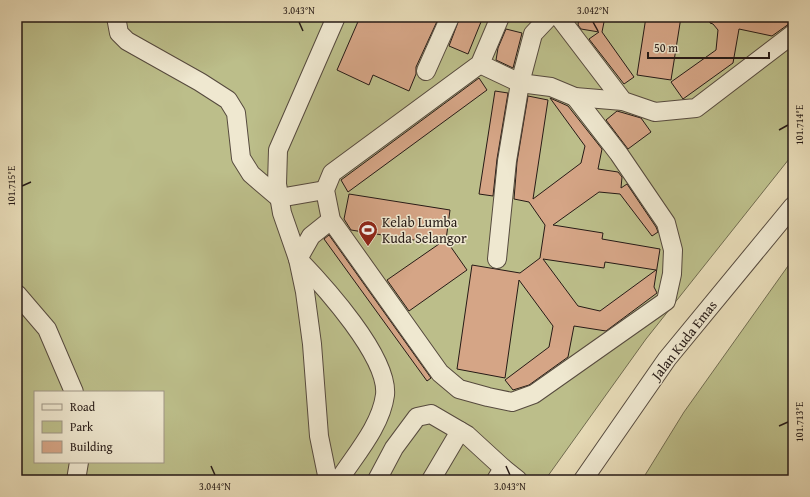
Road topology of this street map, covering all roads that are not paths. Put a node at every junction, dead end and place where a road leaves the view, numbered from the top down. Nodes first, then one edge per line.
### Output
1 (116, 17) edge
2 (336, 17) edge
3 (450, 17) edge
4 (500, 17) edge
5 (549, 17) edge
6 (559, 17) edge
7 (793, 34) edge
8 (480, 64) junction
9 (426, 71) dead end
10 (520, 83) junction
11 (575, 97) junction
12 (623, 101) junction
13 (325, 190) junction
14 (279, 198) junction
15 (793, 206) edge
16 (331, 220) junction
17 (298, 259) junction
18 (497, 259) dead end
19 (17, 294) edge
20 (74, 391) edge
21 (460, 431) junction
22 (79, 463) edge
23 (499, 474) edge
24 (76, 480) edge
25 (328, 480) edge
26 (339, 480) edge
27 (378, 480) edge
28 (431, 480) edge
29 (518, 480) edge
30 (583, 480) edge

1 - 14 street
2 - 14 street
3 - 9 street
4 - 8 street
5 - 10 street
6 - 12 street
7 - 12 street
8 - 10 street
8 - 13 street
10 - 11 street
10 - 18 street
11 - 12 street
11 - 16 street
13 - 14 street
13 - 16 street
14 - 17 street
15 - 30 street, Jalan Kuda Emas
16 - 17 street
17 - 25 street
17 - 26 street
19 - 20 street
21 - 23 street
21 - 27 street
21 - 28 street
22 - 24 street
23 - 29 street

